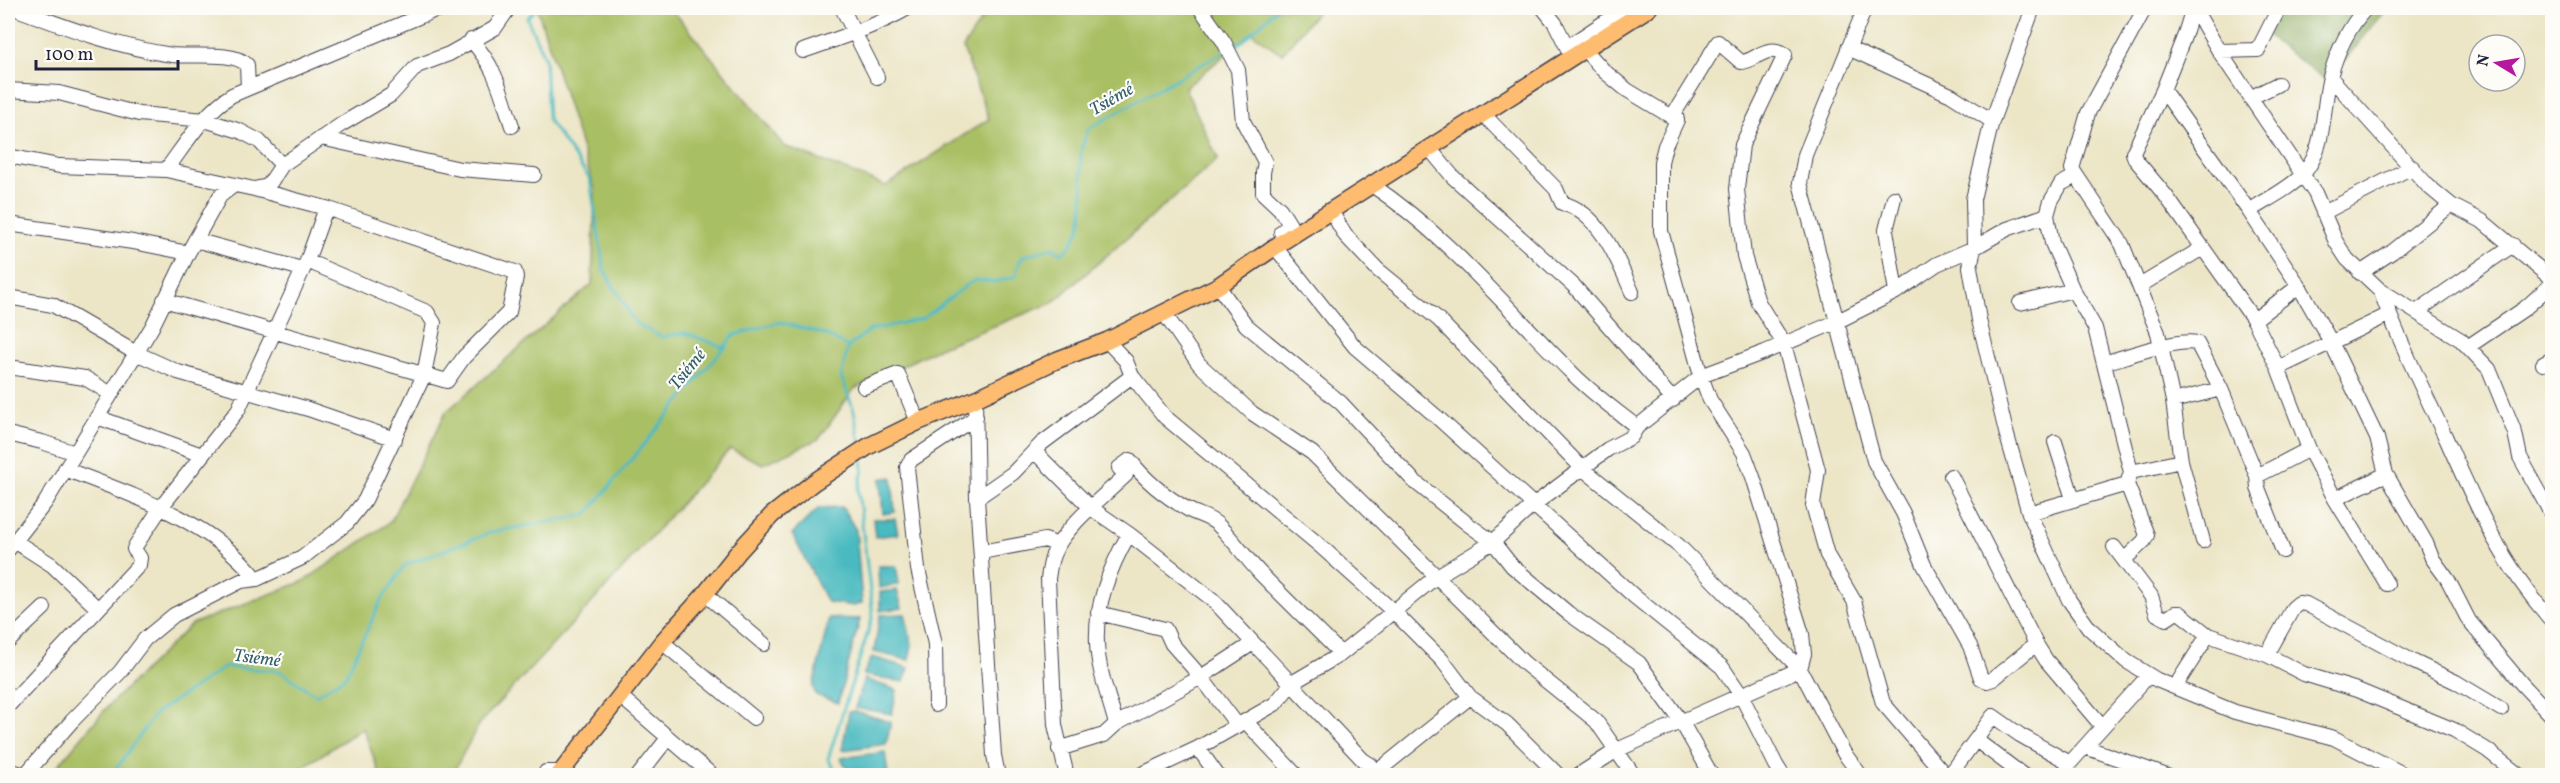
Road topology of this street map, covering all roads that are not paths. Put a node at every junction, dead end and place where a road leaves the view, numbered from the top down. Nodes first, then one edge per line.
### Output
1 (14, 8) edge
2 (449, 8) edge
3 (509, 8) edge
4 (842, 8) edge
5 (908, 8) edge
6 (1200, 8) edge
7 (1543, 8) edge
8 (1626, 8) edge
9 (1649, 8) edge
10 (1865, 8) edge
11 (2033, 8) edge
12 (2145, 8) edge
13 (2194, 8) edge
14 (2279, 8) edge
15 (2366, 8) edge
16 (35, 11) edge
17 (854, 33) junction
18 (471, 40) junction
19 (1848, 48) junction
20 (803, 51) dead end
21 (1574, 51) junction
22 (2219, 51) junction
23 (877, 77) dead end
24 (2330, 77) junction
25 (2278, 84) dead end
26 (248, 88) junction
27 (8, 90) edge
28 (2163, 90) junction
29 (2250, 98) junction
30 (1482, 114) junction
31 (205, 120) junction
32 (1677, 120) junction
33 (1992, 121) junction
34 (512, 126) dead end
35 (321, 138) junction
36 (1429, 148) junction
37 (8, 156) edge
38 (282, 165) junction
39 (2412, 167) junction
40 (166, 170) junction
41 (534, 175) dead end
42 (2302, 175) junction
43 (2076, 176) junction
44 (1372, 185) junction
45 (233, 186) junction
46 (254, 189) junction
47 (1894, 198) dead end
48 (2451, 205) junction
49 (326, 208) junction
50 (1331, 211) junction
51 (2249, 211) junction
52 (2323, 213) junction
53 (2048, 215) junction
54 (8, 224) edge
55 (1280, 244) junction
56 (2513, 245) junction
57 (191, 247) junction
58 (1974, 248) junction
59 (2201, 249) junction
60 (304, 266) junction
61 (2360, 273) junction
62 (2553, 279) edge
63 (2553, 284) edge
64 (2140, 285) junction
65 (1218, 286) junction
66 (2299, 286) junction
67 (2073, 290) junction
68 (2380, 290) junction
69 (1632, 292) dead end
70 (1896, 292) junction
71 (8, 297) edge
72 (164, 300) junction
73 (2020, 303) dead end
74 (2416, 312) junction
75 (1164, 313) junction
76 (2390, 314) junction
77 (2254, 320) junction
78 (1836, 322) junction
79 (275, 333) junction
80 (1107, 341) junction
81 (1784, 344) junction
82 (2332, 344) junction
83 (2469, 345) junction
84 (2162, 347) junction
85 (136, 353) junction
86 (2104, 363) junction
87 (8, 367) edge
88 (2278, 368) junction
89 (424, 375) junction
90 (1132, 376) junction
91 (1701, 376) junction
92 (864, 387) dead end
93 (2221, 389) junction
94 (247, 392) junction
95 (111, 394) junction
96 (975, 399) junction
97 (1673, 400) junction
98 (2173, 401) junction
99 (97, 417) junction
100 (976, 417) junction
101 (918, 422) junction
102 (1637, 427) junction
103 (8, 434) edge
104 (395, 439) junction
105 (2055, 442) dead end
106 (2309, 449) junction
107 (1034, 451) junction
108 (75, 453) junction
109 (202, 455) junction
110 (2181, 461) junction
111 (1582, 468) junction
112 (65, 469) junction
113 (2386, 474) junction
114 (1952, 476) dead end
115 (2257, 476) junction
116 (2129, 478) junction
117 (977, 498) junction
118 (2073, 499) junction
119 (2335, 499) junction
120 (162, 506) junction
121 (1532, 506) junction
122 (1091, 508) junction
123 (2029, 513) junction
124 (2553, 515) edge
125 (1129, 534) junction
126 (2203, 541) dead end
127 (1493, 542) junction
128 (1058, 545) junction
129 (12, 546) edge
130 (2114, 547) dead end
131 (2283, 551) dead end
132 (981, 552) junction
133 (2124, 560) junction
134 (1437, 576) junction
135 (257, 579) junction
136 (2387, 584) dead end
137 (705, 594) junction
138 (44, 608) dead end
139 (97, 608) junction
140 (1394, 612) junction
141 (1098, 613) junction
142 (2553, 621) edge
143 (2208, 634) junction
144 (8, 642) edge
145 (662, 642) junction
146 (1252, 643) junction
147 (764, 644) dead end
148 (2036, 644) junction
149 (1341, 654) junction
150 (2267, 655) junction
151 (1800, 669) junction
152 (2149, 675) junction
153 (1201, 677) junction
154 (1292, 683) junction
155 (2175, 687) junction
156 (1741, 694) junction
157 (620, 696) junction
158 (1470, 697) junction
159 (936, 705) dead end
160 (8, 706) edge
161 (2500, 709) dead end
162 (2553, 716) edge
163 (754, 718) dead end
164 (1681, 722) junction
165 (1116, 724) junction
166 (1242, 724) junction
167 (2102, 726) junction
168 (668, 738) junction
169 (1976, 740) junction
170 (2085, 747) junction
171 (1198, 748) junction
172 (1059, 749) junction
173 (1617, 750) junction
174 (2067, 769) edge
175 (8, 770) edge
176 (560, 774) edge
177 (24, 775) edge
178 (1373, 775) edge
179 (544, 776) edge
180 (638, 776) edge
181 (712, 776) edge
182 (998, 776) edge
183 (1067, 776) edge
184 (1138, 776) edge
185 (1218, 776) edge
186 (1297, 776) edge
187 (1559, 776) edge
188 (1577, 776) edge
189 (1634, 776) edge
190 (1712, 776) edge
191 (1783, 776) edge
192 (1861, 776) edge
193 (1947, 776) edge
194 (2024, 776) edge
195 (2167, 776) edge
196 (2407, 776) edge
197 (2520, 776) edge

1 - 16 street
2 - 26 street
3 - 18 street
4 - 17 street
5 - 17 street
6 - 55 street
7 - 21 street
8 - 21 street
9 - 21 main road
10 - 19 street
11 - 33 street
12 - 43 street
13 - 22 street
13 - 28 street
14 - 22 street
15 - 24 street
16 - 26 street
17 - 20 street
17 - 23 street
18 - 34 street
18 - 35 street
19 - 33 street
19 - 78 street
21 - 30 main road
21 - 32 street
22 - 29 street
24 - 39 street
24 - 42 street
25 - 29 street
26 - 31 street
27 - 31 street
28 - 51 street
28 - 59 street
29 - 42 street
30 - 36 main road
30 - 69 street
31 - 38 street
31 - 40 street
32 - 81 street
32 - 91 street
33 - 58 street
35 - 38 street
35 - 41 street
36 - 44 main road
36 - 97 street
37 - 40 street
38 - 46 street
39 - 48 street
39 - 52 street
40 - 45 street
42 - 51 street
42 - 52 street
43 - 53 street
43 - 64 street
44 - 50 main road
44 - 102 street
45 - 46 street
45 - 57 street
46 - 49 street
47 - 70 street
48 - 56 street
48 - 61 street
49 - 60 street
49 - 89 street
50 - 55 main road
50 - 111 street
51 - 66 street
52 - 61 street
53 - 58 street
53 - 67 street
54 - 57 street
55 - 65 main road
55 - 121 street
56 - 62 street
56 - 74 street
57 - 60 street
57 - 72 street
58 - 70 street
58 - 123 street
59 - 64 street
59 - 77 street
60 - 79 street
60 - 89 street
61 - 68 street
63 - 83 street
64 - 84 street
65 - 75 main road
65 - 127 street
66 - 77 street
66 - 82 street
67 - 73 street
67 - 86 street
68 - 74 street
68 - 76 street
70 - 78 street
71 - 85 street
72 - 79 street
72 - 85 street
74 - 83 street
75 - 80 main road
75 - 134 street
76 - 82 street
76 - 142 street
77 - 88 street
78 - 81 street
78 - 148 street
79 - 89 street
79 - 94 street
80 - 90 street
80 - 96 main road
81 - 91 street
81 - 193 street
82 - 88 street
82 - 113 street
83 - 124 street
84 - 86 street
84 - 93 street
84 - 98 street
85 - 94 street
85 - 95 street
86 - 116 street
87 - 95 street
88 - 106 street
89 - 104 street
90 - 107 street
90 - 140 street
91 - 97 street
91 - 151 street
92 - 101 street
93 - 98 street
93 - 115 street
94 - 104 street
94 - 109 street
95 - 99 street
96 - 100 street
96 - 101 main road
97 - 102 street
98 - 110 street
99 - 108 street
99 - 109 street
100 - 117 street
100 - 159 street
101 - 137 main road
102 - 111 street
103 - 108 street
104 - 135 street
105 - 118 street
106 - 115 street
106 - 119 street
107 - 117 street
107 - 122 street
108 - 112 street
109 - 120 street
110 - 116 street
110 - 126 street
111 - 121 street
111 - 151 street
112 - 120 street
112 - 129 street
113 - 119 street
113 - 162 street
114 - 148 street
115 - 131 street
116 - 118 street
116 - 133 street
117 - 132 street
118 - 123 street
119 - 136 street
120 - 135 street
120 - 139 street
121 - 127 street
121 - 156 street
122 - 125 street
122 - 128 street
122 - 149 street
123 - 152 street
125 - 141 street
125 - 146 street
127 - 134 street
127 - 164 street
128 - 132 street
128 - 172 street
129 - 139 street
130 - 133 street
132 - 182 street
133 - 143 street
134 - 140 street
134 - 173 street
135 - 177 street
137 - 145 main road
137 - 147 street
138 - 144 street
139 - 160 street
140 - 149 street
140 - 158 street
141 - 153 street
141 - 165 street
143 - 150 street
143 - 155 street
145 - 157 main road
145 - 163 street
146 - 153 street
146 - 154 street
148 - 167 street
149 - 154 street
150 - 161 street
150 - 197 street
151 - 156 street
151 - 192 street
152 - 155 street
152 - 167 street
153 - 165 street
153 - 166 street
154 - 166 street
154 - 178 street
155 - 196 street
156 - 164 street
156 - 191 street
157 - 168 street
157 - 176 main road
158 - 178 street
158 - 187 street
164 - 173 street
164 - 190 street
165 - 172 street
166 - 171 street
166 - 186 street
167 - 170 street
168 - 180 street
168 - 181 street
169 - 174 street
169 - 193 street
169 - 194 street
170 - 174 street
170 - 195 street
171 - 184 street
171 - 185 street
172 - 183 street
173 - 188 street
173 - 189 street
175 - 177 street
176 - 179 street

